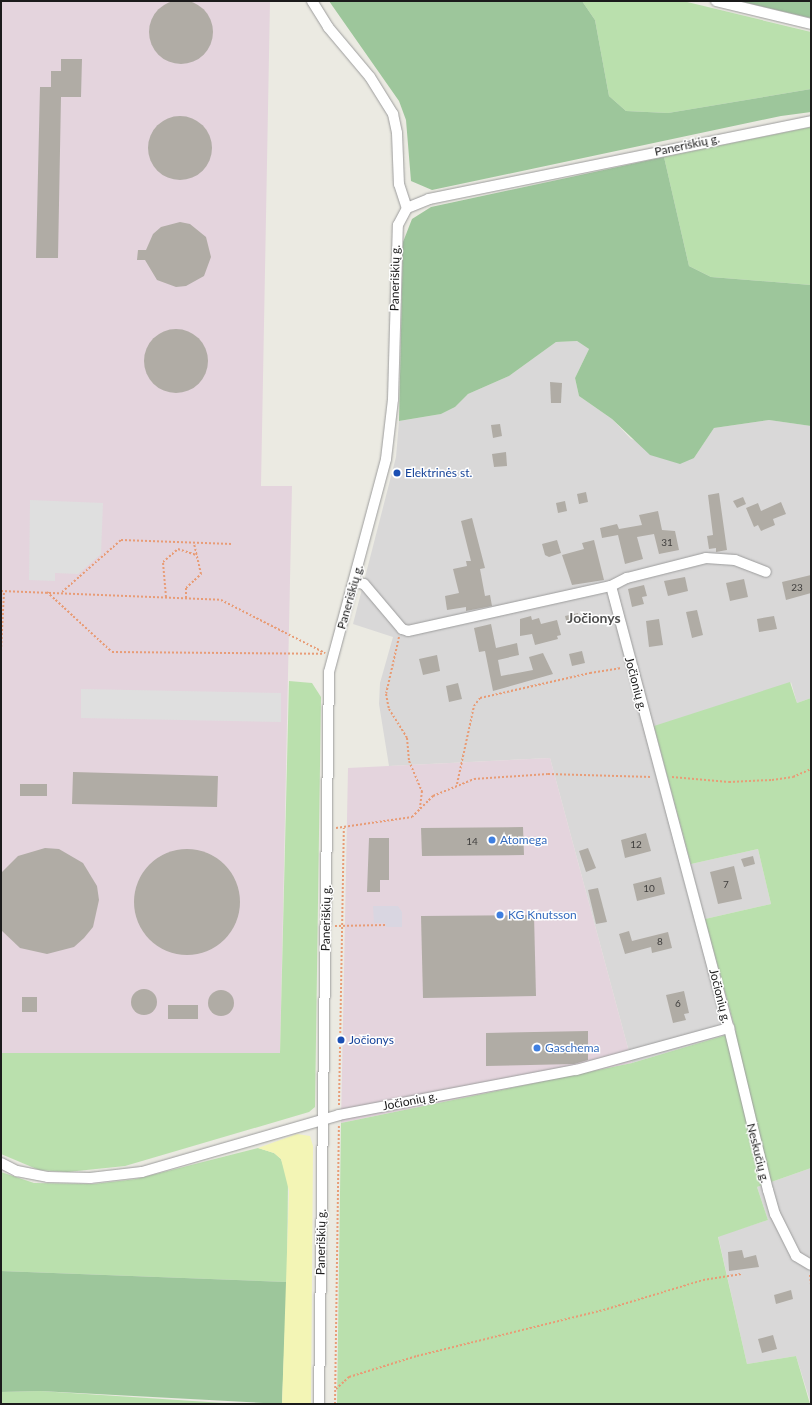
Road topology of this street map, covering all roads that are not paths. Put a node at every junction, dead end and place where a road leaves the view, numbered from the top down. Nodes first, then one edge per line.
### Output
1 (312, 1) edge
2 (716, 1) edge
3 (811, 24) edge
4 (811, 121) edge
5 (407, 208) junction
6 (766, 572) dead end
7 (355, 582) junction
8 (611, 586) junction
9 (729, 1028) junction
10 (323, 1119) junction
11 (1, 1163) edge
12 (811, 1265) edge
13 (319, 1404) edge

1 - 5 street
2 - 3 street
4 - 5 street, Paneriškių g.
5 - 7 street, Paneriškių g.
6 - 8 street
7 - 8 street
7 - 10 street, Paneriškių g.
8 - 9 street, Jočionių g.
9 - 10 street, Jočionių g.
9 - 12 street, Neskučių g.
10 - 11 street, Jočionių g.
10 - 13 street, Paneriškių g.

